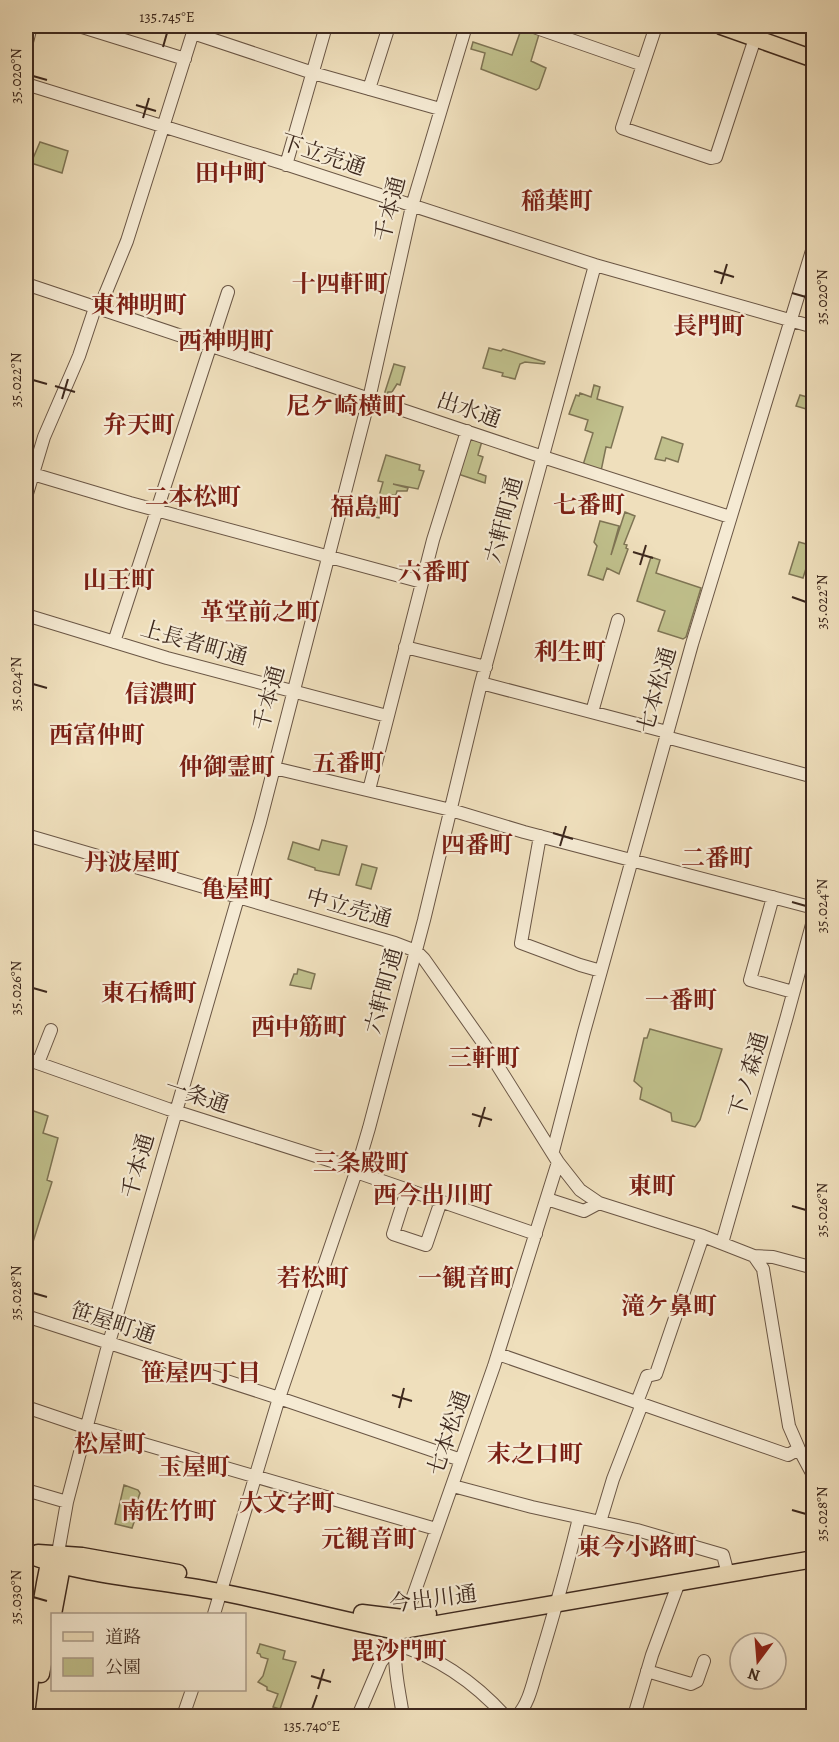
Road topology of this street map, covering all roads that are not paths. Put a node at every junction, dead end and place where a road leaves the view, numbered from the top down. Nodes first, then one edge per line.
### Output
1 (31, 26) edge
2 (79, 26) edge
3 (326, 26) edge
4 (389, 26) edge
5 (466, 26) edge
6 (531, 26) edge
7 (656, 26) edge
8 (721, 26) edge
9 (194, 29) edge
10 (757, 32) edge
11 (26, 46) edge
12 (185, 59) junction
13 (813, 59) edge
14 (643, 65) junction
15 (313, 73) junction
16 (26, 84) edge
17 (369, 89) junction
18 (440, 109) junction
19 (164, 127) junction
20 (286, 165) junction
21 (412, 206) junction
22 (813, 244) edge
23 (595, 265) junction
24 (26, 284) edge
25 (228, 292) dead end
26 (97, 309) junction
27 (789, 320) junction
28 (813, 327) edge
29 (210, 346) junction
30 (369, 399) junction
31 (466, 431) junction
32 (543, 457) junction
33 (29, 473) edge
34 (26, 497) edge
35 (157, 510) junction
36 (730, 517) junction
37 (329, 557) junction
38 (422, 582) junction
39 (26, 615) edge
40 (618, 620) dead end
41 (114, 642) junction
42 (405, 647) junction
43 (486, 667) junction
44 (481, 683) junction
45 (294, 693) junction
46 (592, 712) junction
47 (387, 717) junction
48 (666, 735) junction
49 (274, 768) junction
50 (813, 777) edge
51 (369, 790) junction
52 (451, 810) junction
53 (26, 835) edge
54 (540, 836) junction
55 (632, 859) junction
56 (773, 897) junction
57 (239, 898) junction
58 (813, 908) edge
59 (813, 917) edge
60 (416, 951) junction
61 (601, 971) junction
62 (793, 992) junction
63 (51, 1030) dead end
64 (26, 1059) edge
65 (38, 1063) junction
66 (177, 1112) junction
67 (556, 1157) junction
68 (357, 1171) junction
69 (407, 1190) junction
70 (547, 1199) junction
71 (441, 1201) junction
72 (599, 1203) junction
73 (536, 1234) junction
74 (703, 1236) junction
75 (722, 1243) junction
76 (754, 1256) junction
77 (813, 1268) edge
78 (26, 1316) edge
79 (108, 1344) junction
80 (498, 1354) junction
81 (279, 1398) junction
82 (640, 1403) junction
83 (26, 1407) edge
84 (85, 1426) junction
85 (799, 1449) junction
86 (461, 1460) junction
87 (255, 1476) junction
88 (813, 1477) edge
89 (453, 1486) junction
90 (26, 1490) edge
91 (67, 1502) junction
92 (579, 1518) junction
93 (600, 1522) junction
94 (436, 1530) junction
95 (813, 1549) edge
96 (26, 1553) edge
97 (813, 1559) edge
98 (56, 1560) junction
99 (727, 1569) junction
100 (679, 1582) junction
101 (223, 1587) junction
102 (559, 1599) junction
103 (53, 1613) edge
104 (214, 1613) edge
105 (51, 1625) edge
106 (398, 1631) junction
107 (704, 1661) dead end
108 (647, 1671) junction
109 (191, 1691) edge
110 (813, 1706) edge
111 (26, 1715) edge
112 (35, 1716) edge
113 (183, 1716) edge
114 (358, 1716) edge
115 (403, 1716) edge
116 (505, 1716) edge
117 (517, 1716) edge
118 (634, 1716) edge
119 (810, 1716) edge

1 - 11 street
2 - 12 street
3 - 15 street
4 - 17 street
5 - 18 street, 千本通
6 - 14 street
7 - 14 street
8 - 10 main road
9 - 12 street
9 - 15 street
10 - 13 main road
10 - 14 street
12 - 19 street
15 - 17 street
15 - 20 street
16 - 19 street, 下立売通
17 - 18 street
18 - 21 street, 千本通
19 - 20 street, 下立売通
19 - 26 street
20 - 21 street, 下立売通
21 - 23 street, 下立売通
21 - 30 street, 千本通
22 - 27 street, 七本松通
23 - 27 street, 下立売通
23 - 32 street, 六軒町通
24 - 26 street, 出水通
25 - 29 street
26 - 29 street, 出水通
26 - 33 street
27 - 28 street, 下立売通
27 - 36 street, 七本松通
29 - 30 street, 出水通
29 - 35 street
30 - 31 street, 出水通
30 - 37 street, 千本通
31 - 32 street, 出水通
31 - 38 street
32 - 36 street, 出水通
32 - 43 street, 六軒町通
33 - 34 street
33 - 35 street
35 - 37 street
35 - 41 street
36 - 48 street, 七本松通
37 - 38 street
37 - 45 street, 千本通
38 - 42 street
39 - 41 street, 上長者町通
40 - 46 street
41 - 45 street, 上長者町通
42 - 43 street
42 - 47 street
43 - 44 street, 六軒町通
44 - 46 street
44 - 52 street, 六軒町通
45 - 47 street, 上長者町通
45 - 49 street, 千本通
46 - 48 street
47 - 51 street
48 - 50 street
48 - 55 street, 七本松通
49 - 51 street
49 - 57 street, 千本通
51 - 52 street
52 - 54 street
52 - 60 street, 六軒町通
53 - 57 street, 中立売通
54 - 55 street
54 - 61 street
55 - 56 street
55 - 61 street, 七本松通
56 - 58 street
56 - 62 street
57 - 60 street, 中立売通
57 - 66 street, 千本通
59 - 62 street, 下ノ森通
60 - 67 street
60 - 68 street, 六軒町通
61 - 67 street, 七本松通
62 - 75 street, 下ノ森通
63 - 65 street
64 - 65 street, 一条通
65 - 66 street, 一条通
66 - 68 street, 一条通
66 - 79 street, 千本通
67 - 70 street, 七本松通
67 - 72 street
68 - 69 street, 一条通
68 - 81 street, 六軒町通
69 - 71 street, 一条通
69 - 71 street
70 - 72 street
70 - 73 street, 七本松通
71 - 73 street, 一条通
72 - 74 street
73 - 80 street, 七本松通
74 - 75 street
74 - 82 street
75 - 76 street
76 - 77 street
76 - 85 street
78 - 79 street, 笹屋町通
79 - 81 street, 笹屋町通
79 - 84 street, 千本通
80 - 82 street
80 - 86 street, 七本松通
81 - 86 street, 笹屋町通
81 - 87 street, 六軒町通
82 - 85 street
82 - 93 street
83 - 84 street
84 - 87 street
84 - 91 street, 千本通
85 - 88 street
86 - 89 street, 七本松通
87 - 94 street
87 - 101 street, 六軒町通
89 - 92 street
89 - 94 street, 七本松通
90 - 91 street
91 - 98 street, 千本通
92 - 93 street
92 - 102 street
93 - 99 street
94 - 106 street, 七本松通
95 - 99 main road, 今出川通
96 - 98 main road, 今出川通
97 - 99 main road, 今出川通
98 - 101 main road, 今出川通
98 - 103 main road, 千本通
98 - 111 main road, 千本通
99 - 100 main road, 今出川通
99 - 102 main road, 今出川通
100 - 102 main road, 今出川通
100 - 108 street
101 - 104 street, 六軒町通
101 - 106 main road, 今出川通
102 - 106 main road, 今出川通
102 - 117 street
105 - 112 main road, 千本通
106 - 114 street
106 - 115 street, 七本松通
106 - 116 street
107 - 108 street
108 - 118 street
109 - 113 street
110 - 119 street

